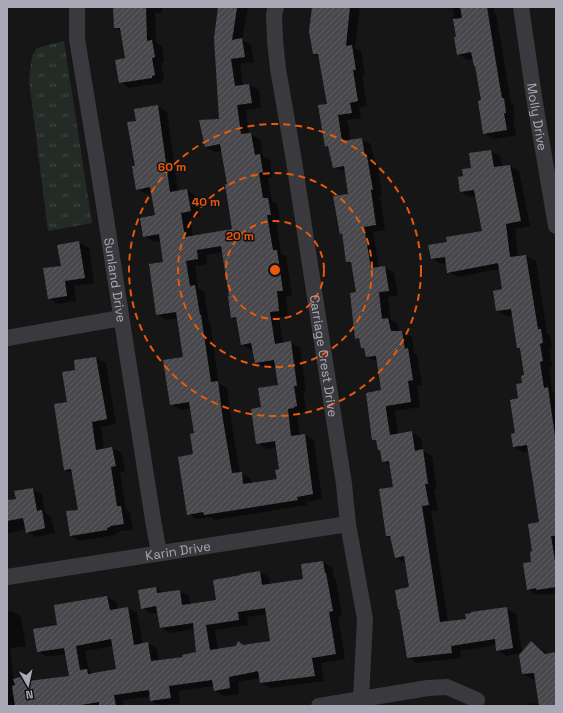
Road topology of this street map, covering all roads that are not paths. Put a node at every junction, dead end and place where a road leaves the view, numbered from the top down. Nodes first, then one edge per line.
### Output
1 (77, 7) edge
2 (276, 7) edge
3 (521, 7) edge
4 (556, 226) edge
5 (121, 318) junction
6 (7, 338) edge
7 (348, 524) junction
8 (159, 553) junction
9 (7, 577) edge
10 (477, 700) dead end
11 (362, 703) edge
12 (319, 706) edge

1 - 5 street, Sunland Drive
2 - 7 street, Carriage Crest Drive
3 - 4 street, Molly Drive
5 - 6 street
5 - 8 street, Sunland Drive
7 - 8 street, Karin Drive
7 - 11 street, Carriage Crest Drive
8 - 9 street, Karin Drive
10 - 11 street
11 - 12 street

